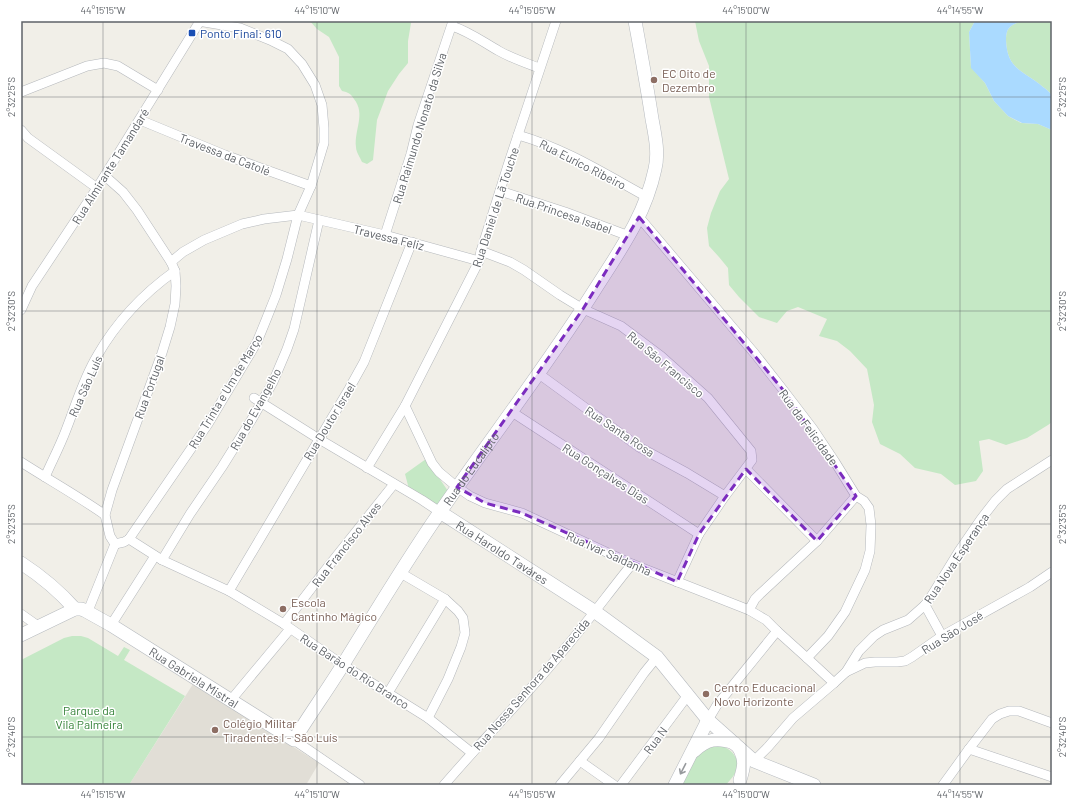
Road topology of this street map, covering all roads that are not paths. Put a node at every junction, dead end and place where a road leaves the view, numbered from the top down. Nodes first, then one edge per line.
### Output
1 (199, 21) edge
2 (556, 21) edge
3 (635, 21) edge
4 (452, 24) edge
5 (539, 68) junction
6 (158, 90) junction
7 (21, 92) edge
8 (140, 120) junction
9 (21, 130) edge
10 (518, 135) junction
11 (105, 176) junction
12 (311, 186) junction
13 (97, 188) junction
14 (500, 191) junction
15 (647, 197) junction
16 (298, 215) junction
17 (639, 217) junction
18 (319, 220) junction
19 (385, 235) junction
20 (629, 236) junction
21 (412, 242) junction
22 (481, 251) junction
23 (479, 261) junction
24 (173, 266) junction
25 (583, 309) junction
26 (21, 310) edge
27 (539, 374) junction
28 (258, 400) junction
29 (405, 406) junction
30 (512, 412) junction
31 (319, 438) junction
32 (1052, 460) edge
33 (21, 462) edge
34 (367, 468) junction
35 (746, 469) junction
36 (45, 477) junction
37 (394, 484) junction
38 (457, 488) junction
39 (725, 496) junction
40 (856, 496) junction
41 (440, 512) junction
42 (105, 515) junction
43 (699, 534) junction
44 (129, 539) junction
45 (817, 541) junction
46 (115, 544) junction
47 (158, 558) junction
48 (21, 563) edge
49 (632, 564) junction
50 (400, 572) junction
51 (1052, 572) edge
52 (677, 582) junction
53 (229, 591) junction
54 (445, 599) junction
55 (925, 605) junction
56 (81, 610) junction
57 (749, 610) junction
58 (594, 611) junction
59 (21, 614) edge
60 (110, 625) junction
61 (38, 626) junction
62 (287, 626) junction
63 (777, 631) junction
64 (21, 635) edge
65 (942, 636) junction
66 (656, 657) junction
67 (808, 658) junction
68 (343, 665) junction
69 (846, 672) junction
70 (834, 684) junction
71 (388, 693) junction
72 (688, 695) junction
73 (231, 700) junction
74 (428, 718) junction
75 (708, 720) junction
76 (1052, 723) edge
77 (294, 740) junction
78 (736, 745) junction
79 (969, 749) junction
80 (472, 752) junction
81 (691, 754) junction
82 (580, 761) junction
83 (754, 761) junction
84 (1052, 777) edge
85 (738, 783) edge
86 (360, 785) edge
87 (444, 785) edge
88 (560, 785) edge
89 (614, 785) edge
90 (621, 785) edge
91 (675, 785) edge
92 (814, 785) edge
93 (943, 785) edge

1 - 6 street, Rua Almirante Tamandaré
1 - 12 street, Rua Trinta e Um de Março
2 - 5 street, Rua Daniel de Lã Touche
3 - 15 street, Rua do Eucalípto
4 - 5 street
4 - 19 street, Rua Raimundo Nonato da Silva
5 - 10 street, Rua Daniel de Lã Touche
6 - 7 street
6 - 8 street, Rua Almirante Tamandaré
8 - 11 street, Rua Almirante Tamandaré
8 - 12 street, Travessa da Catolé
9 - 13 street
10 - 14 street, Rua Daniel de Lã Touche
10 - 15 street, Rua Euríco Ribeiro
11 - 13 street, Rua Almirante Tamandaré
11 - 24 street
12 - 16 street, Rua Trinta e Um de Março
13 - 26 street, Rua Almirante Tamandaré
14 - 20 street, Rua Princesa Isabel
14 - 22 street, Rua Daniel de Lã Touche
15 - 17 street, Rua do Eucalípto
16 - 18 street, Travessa Feliz
16 - 24 street, Rua São Luís
16 - 44 street, Rua Trinta e Um de Março
17 - 20 street, Rua do Eucalípto
17 - 40 street, Rua da Felicidade
18 - 19 street, Travessa Feliz
18 - 28 street, Rua do Evangelho
19 - 21 street, Travessa Feliz
20 - 25 street, Rua do Eucalípto
21 - 23 street, Travessa Feliz
21 - 31 street, Rua Doutor Israel
22 - 23 street, Rua Daniel de Lã Touche
22 - 25 street, Rua São Francisco
23 - 29 street, Rua Daniel de Lã Touche
24 - 36 street, Rua São Luís
24 - 42 street, Rua Portugal
25 - 27 street, Rua do Eucalípto
25 - 35 street, Rua São Francisco
27 - 30 street, Rua do Eucalípto
27 - 39 street, Rua Santa Rosa
28 - 31 street, Rua Haroldo Taváres
28 - 47 street, Rua do Evangelho
29 - 34 street, Rua Daniel de Lã Touche
29 - 38 street, Rua Ivar Saldanha
30 - 38 street, Rua do Eucalípto
30 - 43 street, Rua Gonçalves Dias
31 - 34 street, Rua Haroldo Taváres
31 - 53 street, Rua Doutor Israel
32 - 55 street, Rua Nova Esperança
33 - 36 street
34 - 37 street, Rua Haroldo Taváres
35 - 39 street
35 - 45 street
36 - 42 street
37 - 41 street, Rua Haroldo Taváres
37 - 62 street, Rua Francisco Alves
38 - 41 street, Rua do Eucalípto
38 - 49 street, Rua Ivar Saldanha
39 - 43 street
40 - 45 street
40 - 67 street, Rua da Felicidade
41 - 50 street, Rua do Eucalípto
41 - 58 street, Rua Haroldo Taváres
42 - 46 street, Rua Portugal
43 - 52 street
44 - 46 street
44 - 47 street, Rua Barão do Rio Branco
45 - 57 street
46 - 56 street
47 - 53 street, Rua Barão do Rio Branco
47 - 60 street, Rua do Evangelho
48 - 56 street, Rua Gabriela Mistral
49 - 52 street, Rua Ivar Saldanha
49 - 58 street, Rua Nossa Senhora da Aparecida
50 - 54 street
50 - 68 street, Rua do Eucalípto
51 - 65 street, Rua São José
52 - 57 street, Rua Ivar Saldanha
53 - 62 street, Rua Barão do Rio Branco
54 - 71 street
54 - 74 street
55 - 65 street
55 - 69 street, Rua Nova Esperança
56 - 60 street, Rua Gabriela Mistral
56 - 61 street
57 - 63 street, Rua Ivar Saldanha
58 - 66 street, Rua Haroldo Taváres
58 - 80 street, Rua Nossa Senhora da Aparecida
59 - 61 street
60 - 73 street, Rua Gabriela Mistral
61 - 64 street
62 - 68 street, Rua Barão do Rio Branco
62 - 73 street, Rua Francisco Alves
63 - 67 street, Rua Ivar Saldanha
63 - 75 street
65 - 69 street, Rua São José
66 - 72 street, Rua Haroldo Taváres
66 - 82 street
67 - 70 street, Rua Ivar Saldanha
68 - 71 street, Rua Barão do Rio Branco
68 - 77 street, Rua do Eucalípto
69 - 70 street
70 - 83 street
71 - 74 street, Rua Barão do Rio Branco
72 - 75 street, Rua Haroldo Taváres
72 - 90 street, Rua N
73 - 77 street, Rua Gabriela Mistral
74 - 80 street, Rua Barão do Rio Branco
75 - 78 street, Rua Haroldo Taváres
75 - 81 street
76 - 79 street
77 - 86 street, Rua Gabriela Mistral
78 - 81 street
78 - 83 street, Rua Haroldo Taváres
78 - 85 street
79 - 84 street
79 - 93 street
80 - 87 street, Rua Nossa Senhora da Aparecida
81 -> 91 street
82 - 88 street
82 - 89 street
83 - 85 street
83 - 92 street, Rua Haroldo Taváres

